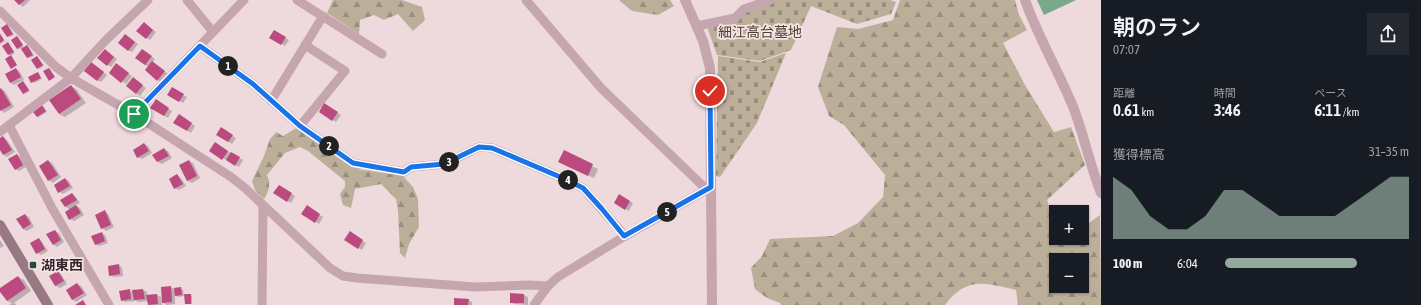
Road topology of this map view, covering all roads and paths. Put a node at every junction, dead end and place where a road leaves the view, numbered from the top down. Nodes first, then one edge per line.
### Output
1 (148, 0) edge
2 (187, 0) edge
3 (243, 0) edge
4 (297, 0) edge
5 (526, 0) edge
6 (685, 0) edge
7 (770, 0) edge
8 (1025, 0) edge
9 (0, 11) edge
10 (323, 16) junction
11 (697, 26) junction
12 (213, 32) junction
13 (305, 45) junction
14 (200, 46) junction
15 (382, 54) dead end
16 (71, 78) junction
17 (272, 101) junction
18 (134, 114) junction
19 (9, 125) junction
20 (300, 126) junction
21 (0, 132) edge
22 (711, 187) junction
23 (1101, 193) edge
24 (263, 206) junction
25 (0, 225) edge
26 (624, 236) junction
27 (548, 286) junction
28 (48, 305) edge
29 (110, 305) edge
30 (262, 305) edge
31 (534, 305) edge
32 (712, 305) edge

1 - 16 street
2 - 12 street
3 - 12 street
4 - 10 street
5 - 22 street
6 - 11 street
7 - 11 street
8 - 23 street
9 - 16 street
10 - 13 street
10 - 15 street
11 - 22 street
12 - 14 street
13 - 17 street
13 - 20 street
14 - 17 street
14 - 18 street
16 - 18 street
16 - 19 street
17 - 20 street
18 - 24 street
19 - 21 street
19 - 29 street
20 - 26 street
22 - 26 street
22 - 32 street
24 - 27 street
24 - 30 street
25 - 28 main road
26 - 27 street
27 - 31 street

